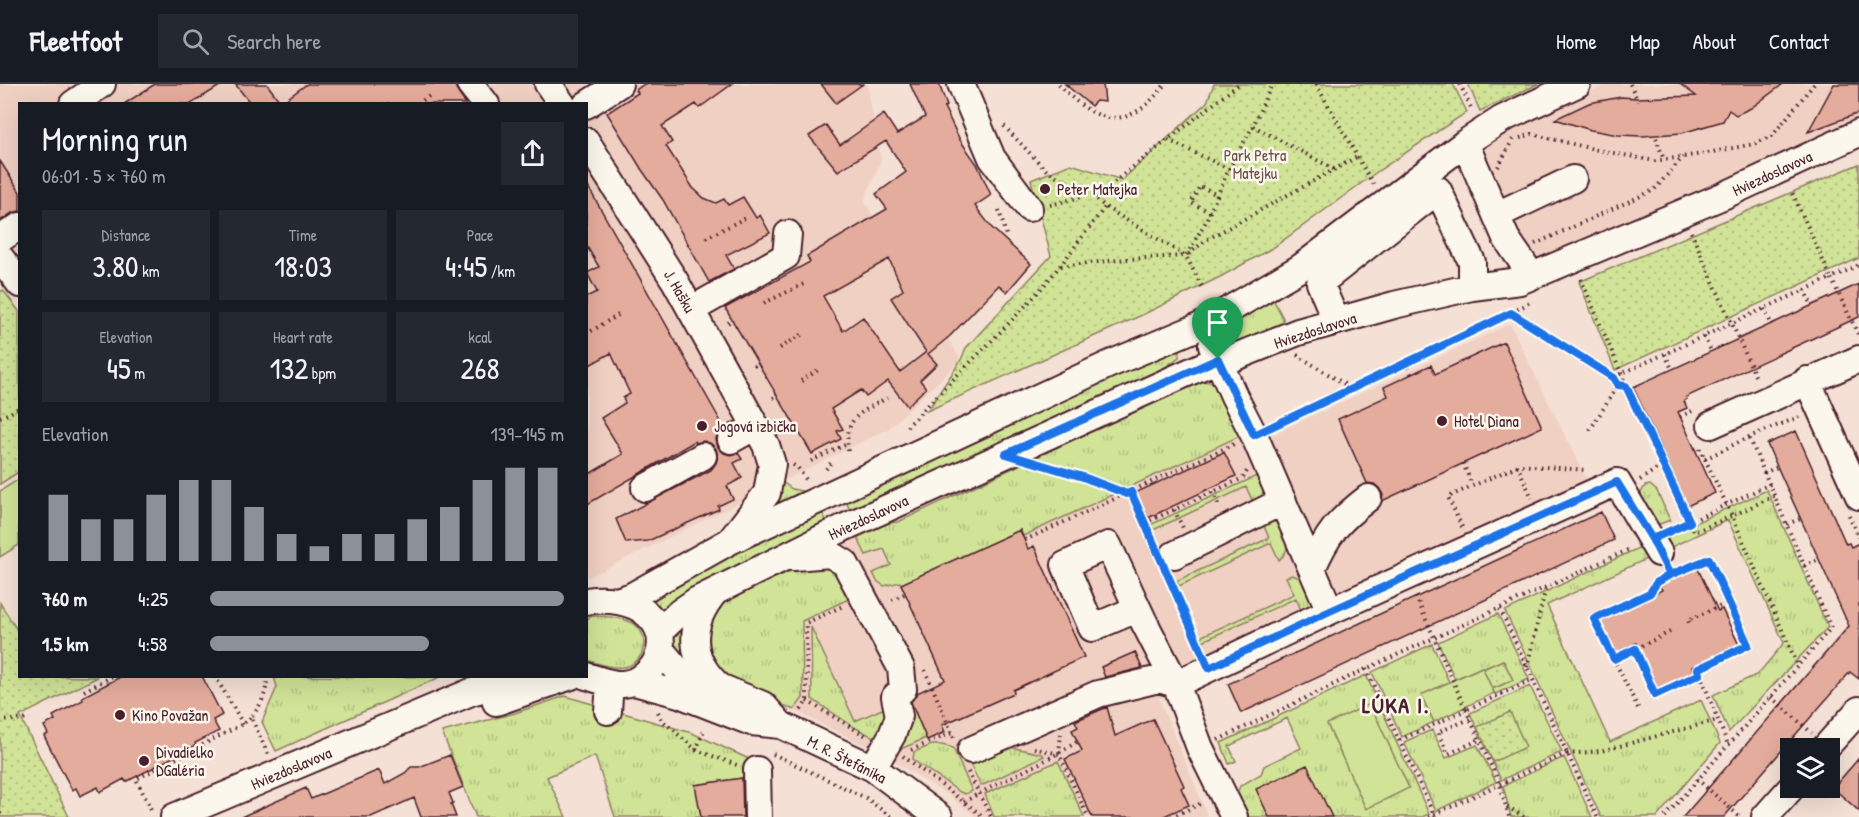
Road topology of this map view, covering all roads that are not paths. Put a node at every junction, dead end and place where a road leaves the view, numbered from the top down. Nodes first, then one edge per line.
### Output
1 (102, 84) edge
2 (470, 84) edge
3 (548, 84) edge
4 (618, 84) edge
5 (962, 84) edge
6 (1577, 84) edge
7 (76, 102) edge
8 (484, 102) edge
9 (561, 102) edge
10 (588, 104) edge
11 (1859, 133) edge
12 (1465, 143) junction
13 (588, 144) edge
14 (1573, 179) dead end
15 (1029, 208) road end
16 (1497, 214) junction
17 (18, 227) edge
18 (788, 234) dead end
19 (0, 239) edge
20 (0, 257) edge
21 (1532, 276) junction
22 (18, 281) edge
23 (1472, 287) junction
24 (691, 310) junction
25 (1336, 321) junction
26 (1195, 329) junction
27 (1858, 346) edge
28 (1218, 359) junction
29 (1807, 380) junction
30 (1711, 425) dead end
31 (761, 436) junction
32 (731, 440) dead end
33 (703, 456) dead end
34 (645, 488) dead end
35 (1368, 498) dead end
36 (1283, 501) junction
37 (1852, 501) edge
38 (730, 541) junction
39 (1660, 555) road end
40 (1164, 556) road end
41 (782, 558) junction
42 (1312, 568) junction
43 (716, 590) junction
44 (588, 601) edge
45 (617, 601) junction
46 (1137, 609) dead end
47 (1330, 611) junction
48 (660, 641) junction
49 (514, 678) edge
50 (566, 678) edge
51 (610, 680) edge
52 (480, 684) edge
53 (1176, 684) junction
54 (720, 687) junction
55 (1859, 710) edge
56 (608, 711) dead end
57 (790, 718) junction
58 (407, 720) junction
59 (1825, 738) edge
60 (964, 752) road end
61 (766, 762) road end
62 (873, 768) junction
63 (1782, 798) edge
64 (162, 813) edge
65 (759, 817) edge
66 (939, 817) edge
67 (1233, 817) edge
68 (1765, 817) edge

1 - 7 street
2 - 8 street
3 - 9 street
4 - 10 street
5 - 15 street
6 - 12 street
11 - 21 street, Hviezdoslavova
12 - 16 street
12 - 26 street
13 - 24 street, J. Hašku
14 - 16 street
16 - 21 street
17 - 19 street
18 - 24 street
20 - 22 street
21 - 23 street, Hviezdoslavova
23 - 25 street, Hviezdoslavova
23 - 25 street
24 - 31 street, J. Hašku
25 - 28 street, Hviezdoslavova
26 - 28 street
26 - 38 street
27 - 29 street
28 - 36 street
28 - 41 street, Hviezdoslavova
29 - 30 street
29 - 37 street
31 - 32 street
31 - 38 street
33 - 34 street
35 - 42 street
36 - 40 street
36 - 42 street
38 - 45 street
39 - 47 street
41 - 43 street, Hviezdoslavova
41 - 62 street
42 - 47 street
43 - 48 street, Hviezdoslavova
43 - 54 street, M. R. Štefánika
44 - 45 street
45 - 48 street, M. R. Štefánika
46 - 53 street
47 - 53 street
48 - 51 street, Hviezdoslavova
48 - 54 street, M. R. Štefánika
49 - 52 street, Hviezdoslavova
50 - 58 street, Hviezdoslavova
51 - 56 street
51 - 57 street, M. R. Štefánika
52 - 58 street, Hviezdoslavova
53 - 60 street
53 - 67 street
54 - 57 street, M. R. Štefánika
55 - 59 street
57 - 62 street, M. R. Štefánika
58 - 64 street, Hviezdoslavova
61 - 65 street
62 - 66 street, M. R. Štefánika
63 - 68 street

